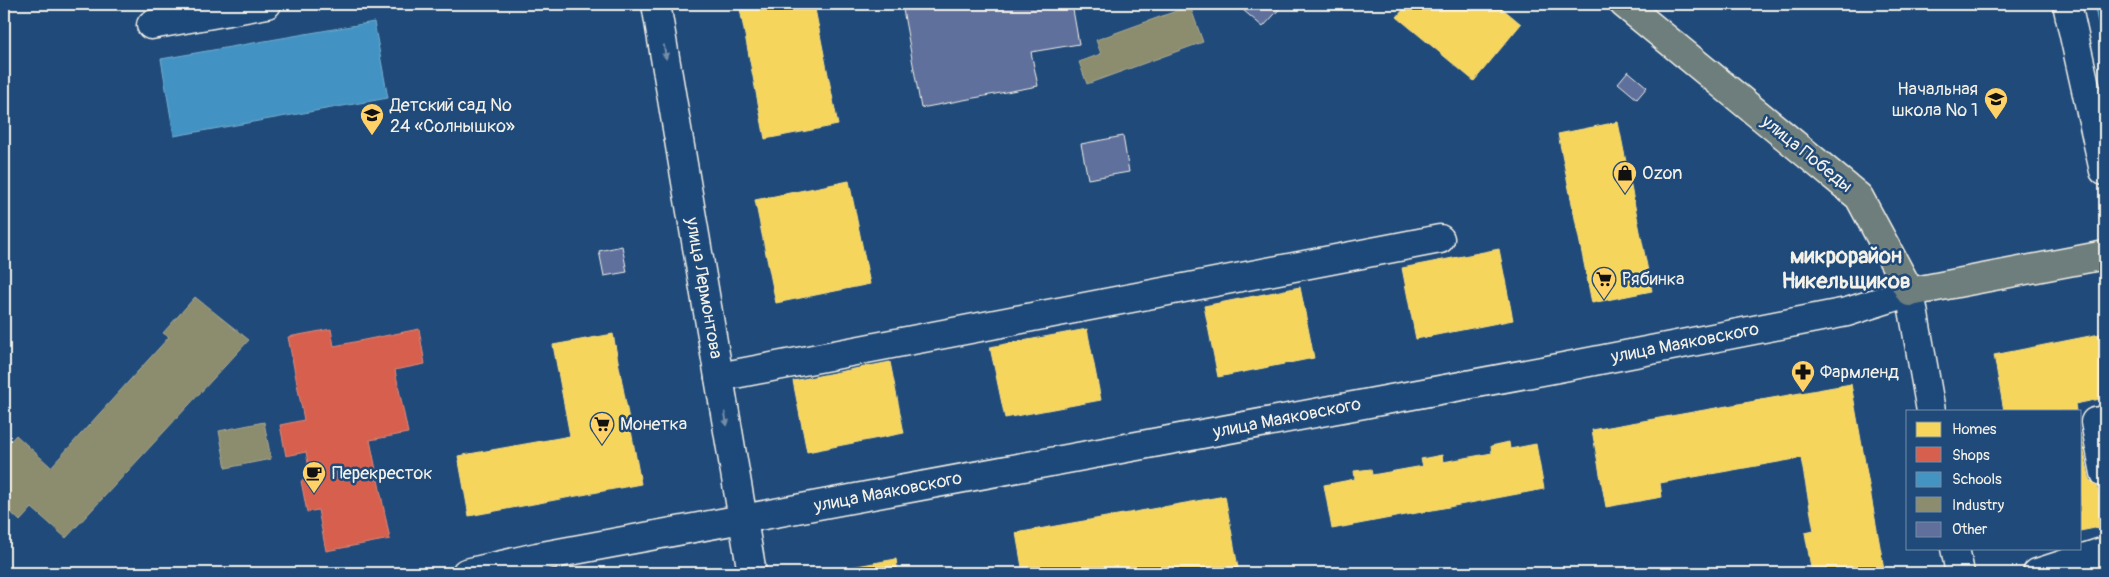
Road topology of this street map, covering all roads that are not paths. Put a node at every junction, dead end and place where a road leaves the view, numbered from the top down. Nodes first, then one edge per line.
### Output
1 (267, 4) edge
2 (656, 4) edge
3 (1624, 4) edge
4 (2068, 4) edge
5 (150, 26) dead end
6 (2105, 171) edge
7 (1440, 239) dead end
8 (2105, 255) edge
9 (1910, 292) junction
10 (719, 377) junction
11 (1931, 410) edge
12 (2105, 420) edge
13 (2105, 473) edge
14 (742, 520) junction
15 (1955, 550) edge
16 (2105, 551) edge
17 (538, 565) edge
18 (466, 573) edge
19 (752, 573) edge
20 (1960, 573) edge
21 (2037, 573) edge

1 - 5 street
2 -> 10 street, улица Лермонтова
3 - 9 main road, улица Победы
4 - 6 street
7 - 10 street
8 - 9 main road, улица Маяковского
9 - 11 street, улица Победы
9 - 14 street, улица Маяковского
10 -> 14 street, улица Лермонтова
12 - 13 street
14 - 17 street, улица Маяковского
14 - 19 street, улица Лермонтова
15 - 20 street
16 - 21 street
17 - 18 street, улица Маяковского

